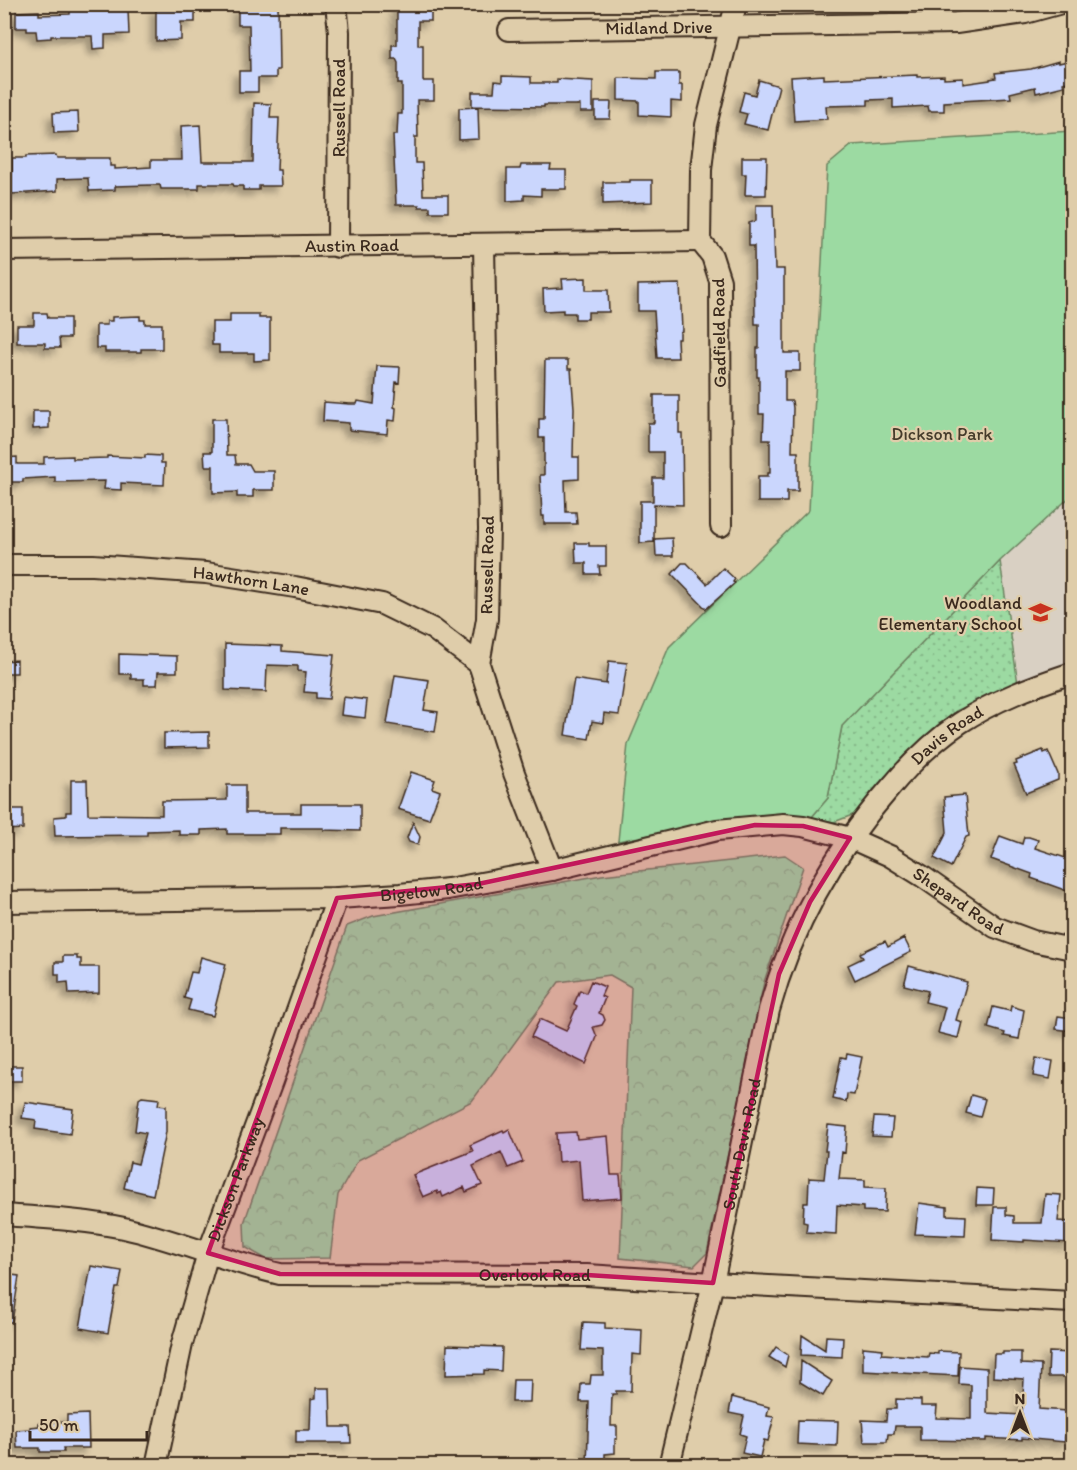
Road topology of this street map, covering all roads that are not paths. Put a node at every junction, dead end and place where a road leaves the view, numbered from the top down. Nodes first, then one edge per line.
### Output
1 (336, 4) edge
2 (736, 4) edge
3 (1058, 4) edge
4 (730, 28) junction
5 (509, 30) dead end
6 (700, 241) junction
7 (484, 245) junction
8 (338, 247) junction
9 (4, 250) edge
10 (721, 526) dead end
11 (4, 565) edge
12 (479, 664) junction
13 (1072, 673) edge
14 (850, 838) junction
15 (552, 870) junction
16 (337, 898) junction
17 (4, 902) edge
18 (1072, 949) edge
19 (4, 1215) edge
20 (208, 1253) junction
21 (713, 1283) junction
22 (1072, 1302) edge
23 (156, 1466) edge
24 (669, 1466) edge

1 - 8 street, Russell Road
2 - 4 street
3 - 4 street, Midland Drive
4 - 5 street, Midland Drive
4 - 6 street
6 - 7 street, Austin Road
6 - 10 street, Gadfield Road
7 - 8 street, Austin Road
7 - 12 street, Russell Road
8 - 9 street, Austin Road
11 - 12 street, Hawthorn Lane
12 - 15 street, Russell Road
13 - 14 street, Davis Road
14 - 15 street, Bigelow Road
14 - 18 street, Shepard Road
14 - 21 street, South Davis Road
15 - 16 street, Bigelow Road
16 - 17 street, Bigelow Road
16 - 20 street, Dickson Parkway
19 - 20 street, Overlook Road
20 - 21 street, Overlook Road
20 - 23 street, Dickson Parkway
21 - 22 street, Overlook Road
21 - 24 street, South Davis Road

